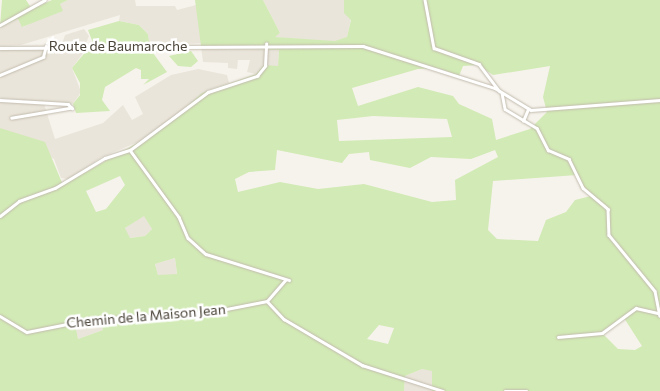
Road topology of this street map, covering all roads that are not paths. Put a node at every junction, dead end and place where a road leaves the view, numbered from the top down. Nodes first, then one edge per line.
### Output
1 (45, 0) edge
2 (425, 0) edge
3 (0, 25) edge
4 (266, 44) junction
5 (46, 46) junction
6 (0, 48) edge
7 (0, 75) edge
8 (501, 92) junction
9 (0, 100) edge
10 (660, 100) edge
11 (528, 109) junction
12 (12, 118) dead end
13 (524, 120) junction
14 (130, 150) junction
15 (0, 216) edge
16 (285, 280) junction
17 (289, 280) dead end
18 (267, 301) junction
19 (659, 314) edge
20 (0, 316) edge
21 (558, 336) dead end
22 (443, 391) edge
23 (505, 391) edge
24 (527, 391) edge

1 - 3 street
2 - 8 street
4 - 5 street, Route de Baumaroche
4 - 8 street, Route de Baumaroche
4 - 14 street
5 - 6 street, Route de Baumaroche
5 - 7 street
8 - 11 street
8 - 13 street
9 - 12 street
10 - 11 street
11 - 13 street
13 - 19 street
14 - 15 street
14 - 16 street
16 - 17 street
16 - 18 street
18 - 20 street, Chemin de la Maison Jean
18 - 22 street
19 - 21 street
23 - 24 street

